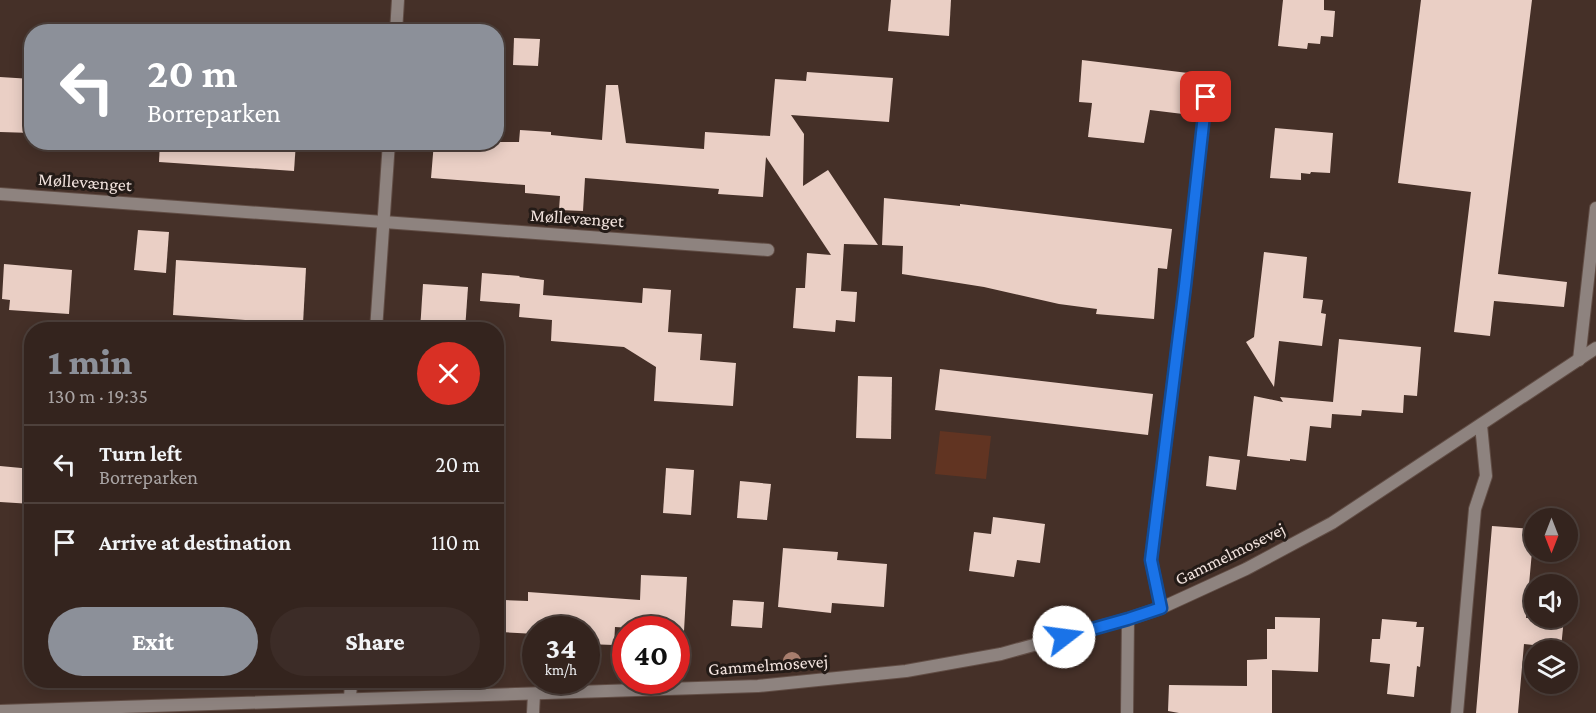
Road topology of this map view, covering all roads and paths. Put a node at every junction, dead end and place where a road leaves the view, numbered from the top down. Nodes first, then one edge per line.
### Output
1 (398, 0) edge
2 (396, 24) edge
3 (1206, 97) dead end
4 (388, 150) edge
5 (0, 194) edge
6 (1596, 208) edge
7 (383, 222) junction
8 (768, 250) dead end
9 (377, 322) edge
10 (1596, 348) edge
11 (1579, 360) junction
12 (1481, 425) junction
13 (1161, 608) junction
14 (1128, 619) junction
15 (351, 688) edge
16 (600, 692) edge
17 (534, 694) joint
18 (350, 699) junction
19 (0, 711) edge
20 (533, 713) edge
21 (1127, 713) edge
22 (1457, 713) edge

1 - 2 street
3 - 13 street
4 - 7 street
5 - 7 street, Møllevænget
6 - 11 street
7 - 8 street, Møllevænget
7 - 9 street
10 - 11 street, Gammelmosevej
11 - 12 street, Gammelmosevej
12 - 13 street, Gammelmosevej
12 - 22 street
13 - 14 street, Gammelmosevej
14 - 16 street, Gammelmosevej
14 - 21 street
15 - 18 street
17 - 18 street, Gammelmosevej
17 - 20 street
18 - 19 street, Gammelmosevej

